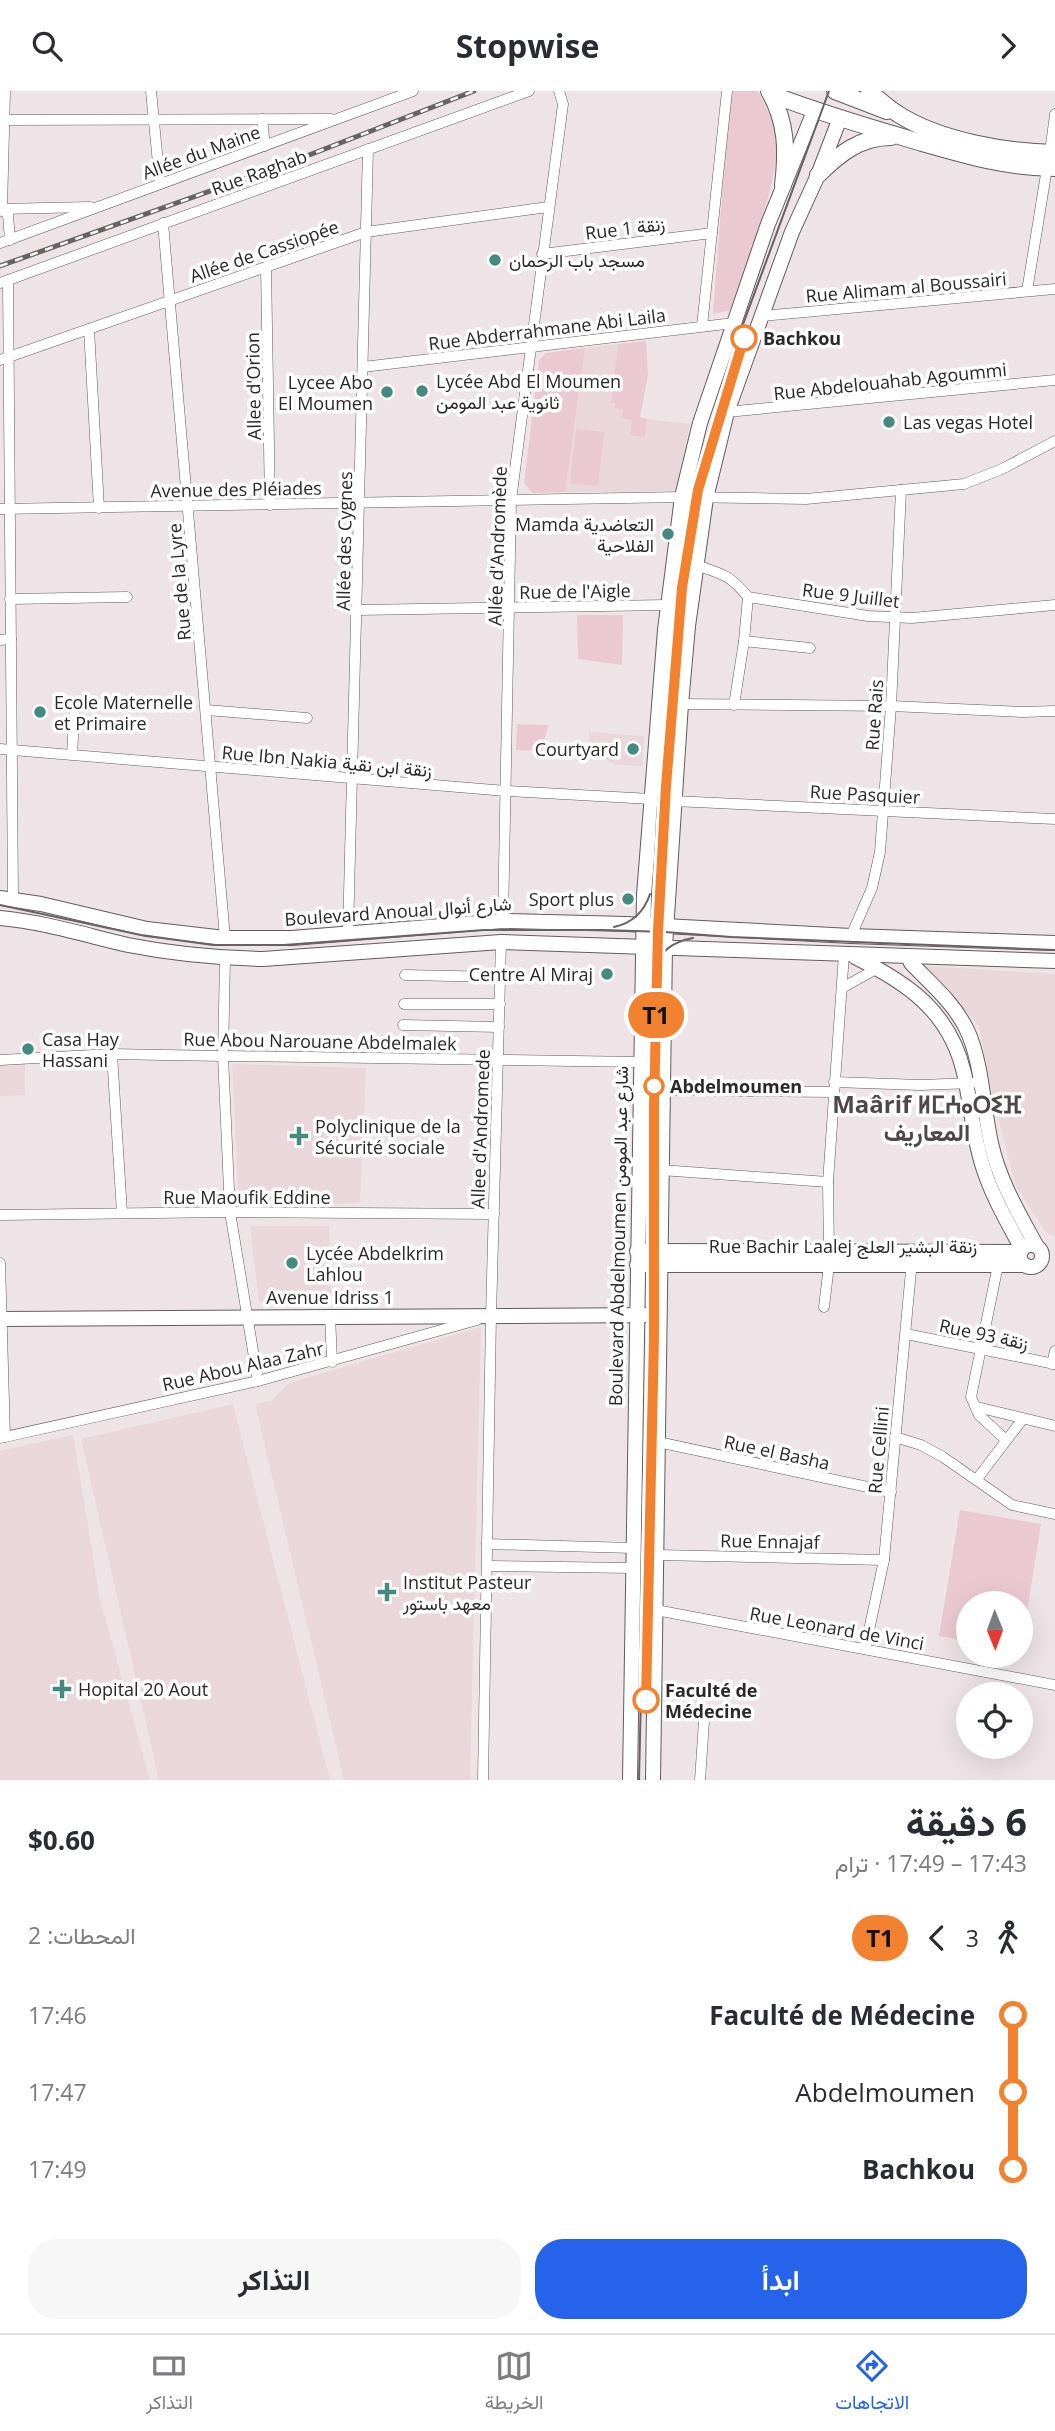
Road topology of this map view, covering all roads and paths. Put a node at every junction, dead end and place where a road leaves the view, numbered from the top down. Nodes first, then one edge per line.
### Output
1 (5, 91) edge
2 (151, 91) edge
3 (413, 91) edge
4 (529, 91) edge
5 (559, 91) edge
6 (727, 91) edge
7 (826, 91) edge
8 (869, 91) edge
9 (884, 91) edge
10 (770, 92) edge
11 (845, 92) edge
12 (815, 110) junction
13 (1055, 114) edge
14 (899, 115) junction
15 (840, 118) junction
16 (262, 119) junction
17 (339, 119) junction
18 (2, 120) edge
19 (154, 120) junction
20 (903, 137) junction
21 (265, 146) junction
22 (368, 149) junction
23 (1052, 160) edge
24 (818, 175) junction
25 (160, 184) junction
26 (783, 185) junction
27 (98, 207) junction
28 (548, 207) junction
29 (1, 210) edge
30 (163, 223) junction
31 (366, 232) junction
32 (712, 233) junction
33 (5, 241) edge
34 (542, 254) junction
35 (266, 267) junction
36 (4, 282) edge
37 (1055, 289) edge
38 (1027, 291) junction
39 (170, 301) junction
40 (761, 316) junction
41 (734, 323) junction
42 (702, 326) junction
43 (89, 330) junction
44 (531, 348) junction
45 (4, 359) edge
46 (363, 367) junction
47 (1055, 380) edge
48 (727, 412) junction
49 (1055, 441) edge
50 (901, 490) junction
51 (682, 497) junction
52 (706, 498) junction
53 (511, 500) junction
54 (360, 503) junction
55 (271, 505) junction
56 (189, 506) junction
57 (99, 508) junction
58 (5, 509) edge
59 (696, 565) junction
60 (127, 597) dead end
61 (748, 597) junction
62 (10, 599) junction
63 (667, 605) junction
64 (1055, 605) edge
65 (510, 607) junction
66 (358, 610) junction
67 (896, 618) junction
68 (5, 640) edge
69 (744, 642) junction
70 (810, 648) dead end
71 (75, 702) dead end
72 (681, 704) junction
73 (734, 705) junction
74 (891, 706) junction
75 (206, 710) junction
76 (1055, 712) edge
77 (307, 718) dead end
78 (0, 749) edge
79 (12, 750) junction
80 (72, 754) junction
81 (211, 767) junction
82 (353, 779) junction
83 (506, 791) junction
84 (651, 799) junction
85 (674, 801) junction
86 (883, 810) junction
87 (1055, 819) edge
88 (644, 894) junction
89 (6, 898) edge
90 (0, 918) edge
91 (503, 921) junction
92 (613, 923) junction
93 (644, 925) junction
94 (665, 925) junction
95 (348, 933) junction
96 (850, 936) junction
97 (225, 939) junction
98 (501, 943) junction
99 (1055, 943) edge
100 (643, 946) junction
101 (665, 946) junction
102 (715, 950) junction
103 (847, 954) junction
104 (908, 956) junction
105 (225, 958) junction
106 (1055, 961) edge
107 (878, 968) junction
108 (664, 970) junction
109 (405, 975) dead end
110 (500, 977) junction
111 (842, 988) junction
112 (404, 1004) dead end
113 (499, 1004) junction
114 (403, 1025) dead end
115 (499, 1027) junction
116 (112, 1054) junction
117 (223, 1056) junction
118 (498, 1058) junction
119 (0, 1060) edge
120 (640, 1062) junction
121 (973, 1083) junction
122 (834, 1087) junction
123 (663, 1090) junction
124 (661, 1170) junction
125 (828, 1182) junction
126 (230, 1212) junction
127 (122, 1213) junction
128 (494, 1214) junction
129 (0, 1215) edge
130 (1055, 1251) edge
131 (1030, 1254) junction
132 (637, 1258) junction
133 (660, 1258) junction
134 (829, 1258) junction
135 (912, 1259) junction
136 (0, 1263) edge
137 (1055, 1264) edge
138 (998, 1265) junction
139 (824, 1307) dead end
140 (330, 1315) junction
141 (636, 1315) junction
142 (659, 1315) junction
143 (491, 1316) junction
144 (247, 1317) junction
145 (2, 1319) edge
146 (906, 1334) junction
147 (980, 1350) junction
148 (1055, 1352) edge
149 (332, 1361) junction
150 (1054, 1364) edge
151 (258, 1381) junction
152 (977, 1407) junction
153 (1022, 1420) junction
154 (1055, 1426) edge
155 (2, 1437) edge
156 (895, 1437) junction
157 (1006, 1440) junction
158 (658, 1442) junction
159 (977, 1479) junction
160 (891, 1492) junction
161 (1055, 1514) edge
162 (487, 1544) junction
163 (633, 1548) junction
164 (657, 1555) junction
165 (884, 1560) junction
166 (486, 1566) junction
167 (633, 1568) junction
168 (656, 1610) junction
169 (865, 1649) junction
170 (1055, 1685) edge
171 (704, 1721) dead end
172 (483, 1780) edge
173 (629, 1780) edge
174 (653, 1780) edge
175 (701, 1780) edge

1 - 18 street
2 - 19 street
3 - 17 street, Allée du Maine
4 - 22 street, Rue Raghab
5 - 28 street, Allée d'Andromède
6 - 32 street
7 - 12 main road, Boulevard Abdelmoumen شارع عبد المومن
8 - 14 main road
9 - 14 main road
10 - 12 main road
10 - 26 main road
11 - 14 main road
11 - 15 main road
12 - 15 main road
12 - 26 main road, Boulevard Abdelmoumen شارع عبد المومن
13 - 23 street
14 - 23 main road
15 - 20 main road
15 - 24 main road
16 - 17 street
16 - 19 street
16 - 21 street
17 - 21 street, Allée du Maine
18 - 19 street
18 - 29 street
19 - 25 street
20 - 23 main road
20 - 24 main road
21 - 25 street, Allée du Maine
22 - 30 street, Rue Raghab
22 - 31 street, Allée des Cygnes
23 - 38 street
24 - 40 main road
25 - 27 street, Allée du Maine
26 - 41 main road, Boulevard Abdelmoumen شارع عبد المومن
27 - 29 street
27 - 33 street, Allée du Maine
28 - 31 street, Allée de Cassiopée
28 - 34 street, Allée d'Andromède
29 - 33 street
30 - 36 street, Rue Raghab
30 - 39 street, Rue de la Lyre
31 - 35 street, Allée de Cassiopée
31 - 46 street, Allée des Cygnes
32 - 34 street, Rue 1 زنقة
32 - 42 street
34 - 44 street, Allée d'Andromède
35 - 39 street, Allée de Cassiopée
35 - 55 street, Allee d'Orion
36 - 45 street
37 - 38 street, Rue Alimam al Boussairi
38 - 40 street, Rue Alimam al Boussairi
39 - 43 street, Allée de Cassiopée
39 - 56 street, Rue de la Lyre
40 - 48 main road
41 - 42 street, Rue Abderrahmane Abi Laila
41 - 51 main road, Boulevard Abdelmoumen شارع عبد المومن
42 - 44 street, Rue Abderrahmane Abi Laila
43 - 45 street, Allée de Cassiopée
43 - 57 street
44 - 46 street, Rue Abderrahmane Abi Laila
44 - 53 street, Allée d'Andromède
45 - 58 street
46 - 54 street, Allée des Cygnes
47 - 48 street, Rue Abdelouahab Agoummi
48 - 52 main road
49 - 50 street, Avenue des Pléiades
50 - 52 street, Avenue des Pléiades
50 - 67 street, Rue Rais
51 - 52 street, Avenue des Pléiades
51 - 53 street, Avenue des Pléiades
51 - 63 main road, Boulevard Abdelmoumen شارع عبد المومن
52 - 59 main road
53 - 54 street, Avenue des Pléiades
53 - 65 street, Allée d'Andromède
54 - 55 street, Avenue des Pléiades
54 - 66 street, Allée des Cygnes
55 - 56 street, Avenue des Pléiades
56 - 57 street, Avenue des Pléiades
56 - 75 street, Rue de la Lyre
57 - 58 street, Avenue des Pléiades
58 - 62 street
59 - 61 street
59 - 72 main road
60 - 62 street
61 - 67 street, Rue 9 Juillet
61 - 69 street
62 - 68 street
63 - 65 street, Rue de l'Aigle
63 - 84 main road, Boulevard Abdelmoumen شارع عبد المومن
64 - 67 street, Rue 9 Juillet
65 - 66 street, Rue de l'Aigle
65 - 83 street, Allée d'Andromède
66 - 82 street, Allée des Cygnes
67 - 74 street, Rue Rais
68 - 79 street
69 - 70 street
69 - 73 street
71 - 80 street
72 - 73 street
72 - 85 main road
73 - 74 street
74 - 76 street
74 - 86 street, Rue Rais
75 - 77 street
75 - 81 street, Rue de la Lyre
78 - 79 street, Rue Ibn Nakia زنقة ابن نقية
79 - 80 street, Rue Ibn Nakia زنقة ابن نقية
79 - 89 street
80 - 81 street, Rue Ibn Nakia زنقة ابن نقية
81 - 82 street, Rue Ibn Nakia زنقة ابن نقية
81 - 97 street, Rue de la Lyre
82 - 83 street, Rue Ibn Nakia زنقة ابن نقية
82 - 95 street, Allée des Cygnes
83 - 84 street, Rue Ibn Nakia زنقة ابن نقية
83 - 91 street, Allée d'Andromède
84 - 88 main road, Boulevard Abdelmoumen شارع عبد المومن
85 - 86 street, Rue Pasquier
85 - 94 main road
86 - 87 street, Rue Pasquier
86 - 96 street, Rue Rais
88 - 92 main road
88 - 93 main road, Boulevard Abdelmoumen شارع عبد المومن
89 - 97 main road, Boulevard Anoual شارع أنوال
90 - 105 main road
91 - 92 main road, Boulevard Anoual شارع أنوال
91 - 95 main road, Boulevard Anoual شارع أنوال
92 - 93 main road, Boulevard Anoual شارع أنوال
93 - 94 main road, Boulevard Anoual شارع أنوال
93 - 100 main road, Boulevard Abdelmoumen شارع عبد المومن
94 - 96 main road, Boulevard Anoual شارع أنوال
94 - 101 main road
95 - 97 main road, Boulevard Anoual شارع أنوال
96 - 99 main road, Boulevard Anoual شارع أنوال
98 - 100 main road
98 - 105 main road
98 - 110 street, Allee d'Andromede
100 - 101 main road
100 - 120 main road, Boulevard Abdelmoumen شارع عبد المومن
101 - 102 main road
101 - 108 main road
102 - 103 main road
102 - 108 main road
103 - 104 main road
103 - 107 main road
103 - 111 street
104 - 106 main road
104 - 121 main road
105 - 117 street
107 - 111 street
107 - 121 main road
108 - 123 main road
109 - 110 street
110 - 113 street, Allee d'Andromede
111 - 122 street
112 - 113 street
113 - 115 street, Allee d'Andromede
114 - 115 street
115 - 118 street, Allee d'Andromede
116 - 117 street, Rue Abou Narouane Abdelmalek
116 - 119 street, Rue Abou Narouane Abdelmalek
116 - 127 street
117 - 118 street, Rue Abou Narouane Abdelmalek
117 - 126 street
118 - 120 street, Rue Abou Narouane Abdelmalek
118 - 128 street, Allee d'Andromede
120 - 132 main road, Boulevard Abdelmoumen شارع عبد المومن
121 - 122 street
121 - 131 main road
122 - 123 street
122 - 125 street
123 - 124 main road
124 - 125 street
124 - 133 main road
125 - 134 street
126 - 127 street, Rue Maoufik Eddine
126 - 128 street, Rue Maoufik Eddine
126 - 144 street
127 - 129 street, Rue Maoufik Eddine
128 - 143 street, Allee d'Andromede
130 - 131 main road
131 - 135 main road, Rue Bachir Laalej زنقة البشير العلج
131 - 137 main road
131 - 138 main road, Rue Bachir Laalej زنقة البشير العلج
132 - 133 main road, Rue Bachir Laalej زنقة البشير العلج
132 - 141 main road, Boulevard Abdelmoumen شارع عبد المومن
133 - 134 main road, Rue Bachir Laalej زنقة البشير العلج
133 - 142 main road
134 - 135 main road, Rue Bachir Laalej زنقة البشير العلج
134 - 139 street
135 - 138 main road, Rue Bachir Laalej زنقة البشير العلج
135 - 146 street, Rue Cellini
136 - 145 street
138 - 147 street
140 - 143 main road, Avenue Idriss 1
140 - 144 main road, Avenue Idriss 1
140 - 149 street
141 - 142 main road, Avenue Idriss 1
141 - 143 main road, Avenue Idriss 1
141 - 163 main road, Boulevard Abdelmoumen شارع عبد المومن
142 - 158 main road
143 - 149 street, Rue Abou Alaa Zahr
143 - 162 street, Allee d'Andromede
144 - 145 main road, Avenue Idriss 1
144 - 151 street
145 - 155 street
146 - 147 street, Rue 93 زنقة
146 - 156 street, Rue Cellini
147 - 150 street, Rue 93 زنقة
147 - 152 street
148 - 150 street
149 - 151 street, Rue Abou Alaa Zahr
151 - 155 street, Rue Abou Alaa Zahr
152 - 153 street
152 - 157 street
153 - 154 street
153 - 157 street
156 - 159 street
156 - 160 street, Rue Cellini
157 - 159 street
158 - 160 street, Rue el Basha
158 - 164 main road
159 - 161 street
160 - 165 street, Rue Cellini
162 - 163 street
162 - 166 street, Allee d'Andromede
163 - 167 main road, Boulevard Abdelmoumen شارع عبد المومن
164 - 165 street, Rue Ennajaf
164 - 168 main road
165 - 169 street, Rue Cellini
166 - 167 street
166 - 172 street, Allee d'Andromede
167 - 173 main road, Boulevard Abdelmoumen شارع عبد المومن
168 - 169 street, Rue Leonard de Vinci
168 - 174 main road
169 - 170 street, Rue Leonard de Vinci
171 - 175 street

